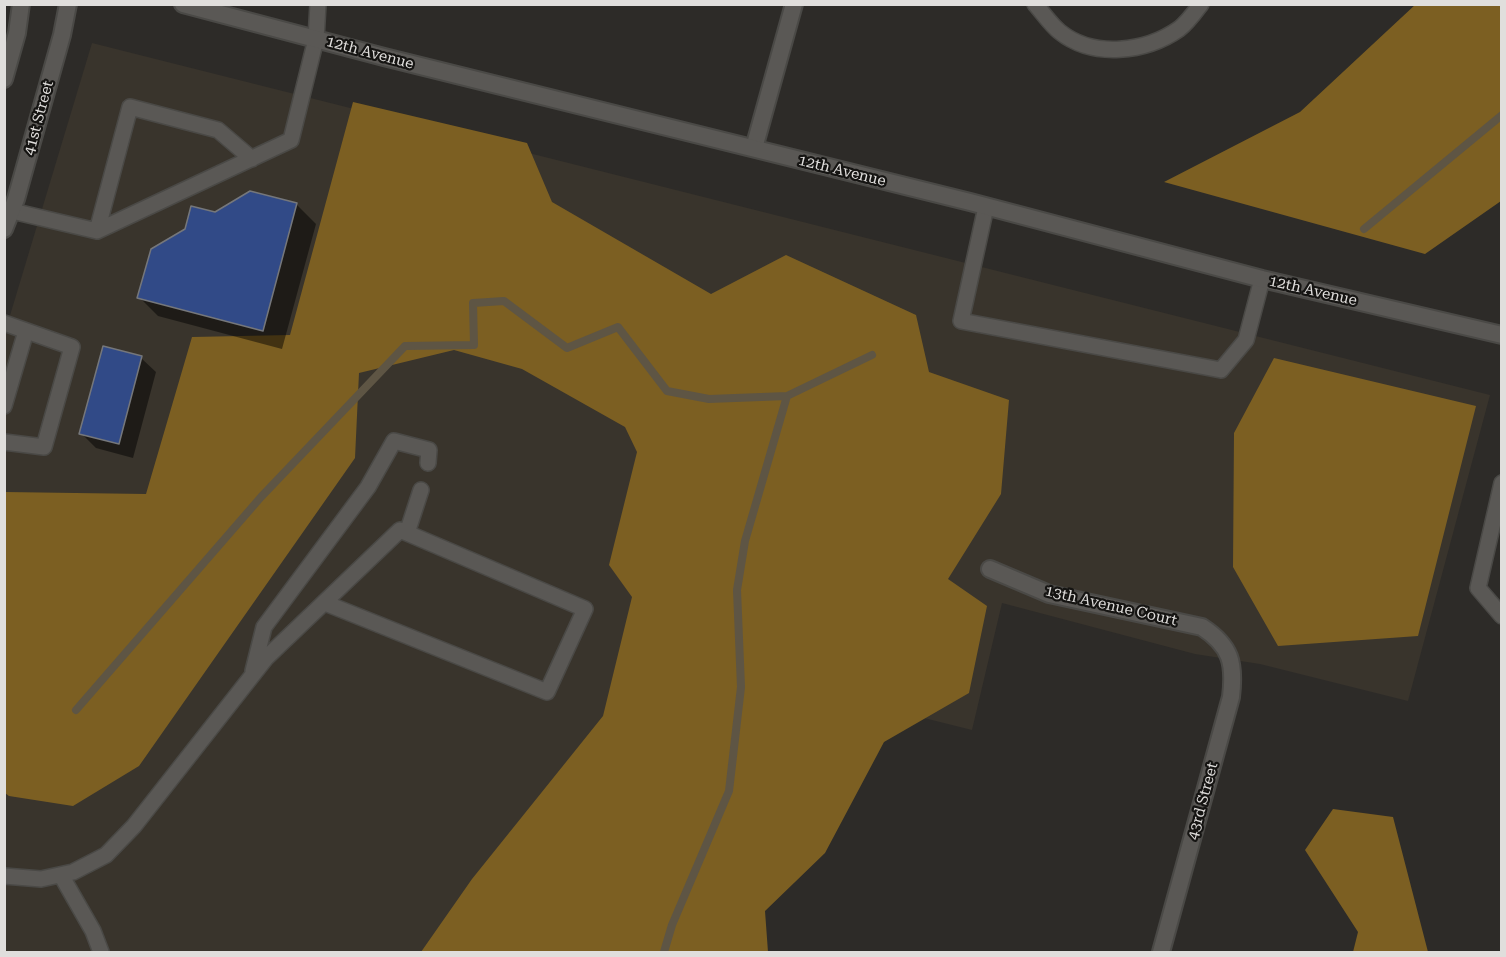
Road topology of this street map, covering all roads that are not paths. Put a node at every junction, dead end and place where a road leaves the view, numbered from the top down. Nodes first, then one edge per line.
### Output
1 (21, 4) edge
2 (68, 4) edge
3 (183, 4) edge
4 (318, 4) edge
5 (794, 4) edge
6 (1035, 4) edge
7 (1201, 4) edge
8 (315, 39) junction
9 (4, 79) edge
10 (753, 148) junction
11 (252, 159) junction
12 (986, 207) junction
13 (12, 212) junction
14 (4, 229) edge
15 (97, 231) junction
16 (1262, 279) junction
17 (4, 323) edge
18 (26, 331) junction
19 (1502, 335) edge
20 (4, 406) edge
21 (4, 442) edge
22 (428, 463) dead end
23 (1502, 483) edge
24 (421, 490) dead end
25 (407, 533) junction
26 (990, 569) dead end
27 (325, 603) junction
28 (1502, 616) edge
29 (1227, 649) joint
30 (252, 676) junction
31 (61, 875) junction
32 (4, 876) edge
33 (101, 952) edge
34 (1161, 952) edge

1 - 9 street
2 - 13 street, 41st Street
3 - 8 street, 12th Avenue
4 - 8 lane
5 - 10 street
6 - 7 lane
8 - 10 street, 12th Avenue
8 - 11 lane
10 - 12 street, 12th Avenue
11 - 15 lane
11 - 15 lane
12 - 16 street, 12th Avenue
12 - 16 lane
13 - 14 street, 41st Street
13 - 15 lane
16 - 19 street, 12th Avenue
17 - 18 lane
18 - 20 lane
18 - 21 lane
22 - 30 lane
23 - 28 lane
24 - 25 lane
25 - 27 lane
25 - 27 lane
26 - 29 street, 13th Avenue Court
27 - 30 lane
29 - 34 street, 43rd Street
30 - 31 lane
31 - 32 lane
31 - 33 lane

